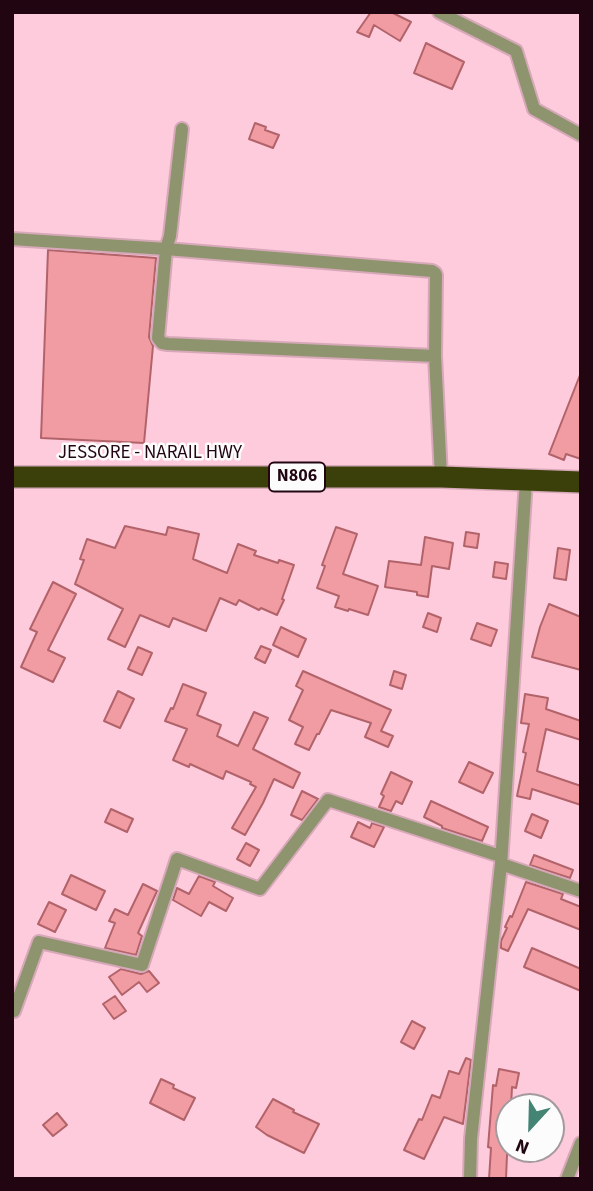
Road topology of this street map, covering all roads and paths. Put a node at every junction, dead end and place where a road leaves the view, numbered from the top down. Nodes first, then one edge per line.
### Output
1 (439, 12) edge
2 (182, 129) dead end
3 (581, 135) edge
4 (12, 239) edge
5 (166, 249) junction
6 (435, 356) junction
7 (12, 477) edge
8 (441, 477) junction
9 (526, 480) junction
10 (581, 482) edge
11 (499, 860) junction
12 (581, 891) edge
13 (12, 1011) edge
14 (581, 1143) edge
15 (470, 1179) edge
16 (566, 1179) edge

1 - 3 street
2 - 5 street
4 - 5 street
5 - 6 street
5 - 6 street
6 - 8 street
7 - 8 highway, JESSORE - NARAIL HWY / N806
8 - 9 highway, JESSORE - NARAIL HWY / N806
9 - 10 highway, JESSORE - NARAIL HWY / N806
9 - 11 street
11 - 12 street
11 - 13 street
11 - 15 street
14 - 16 street

